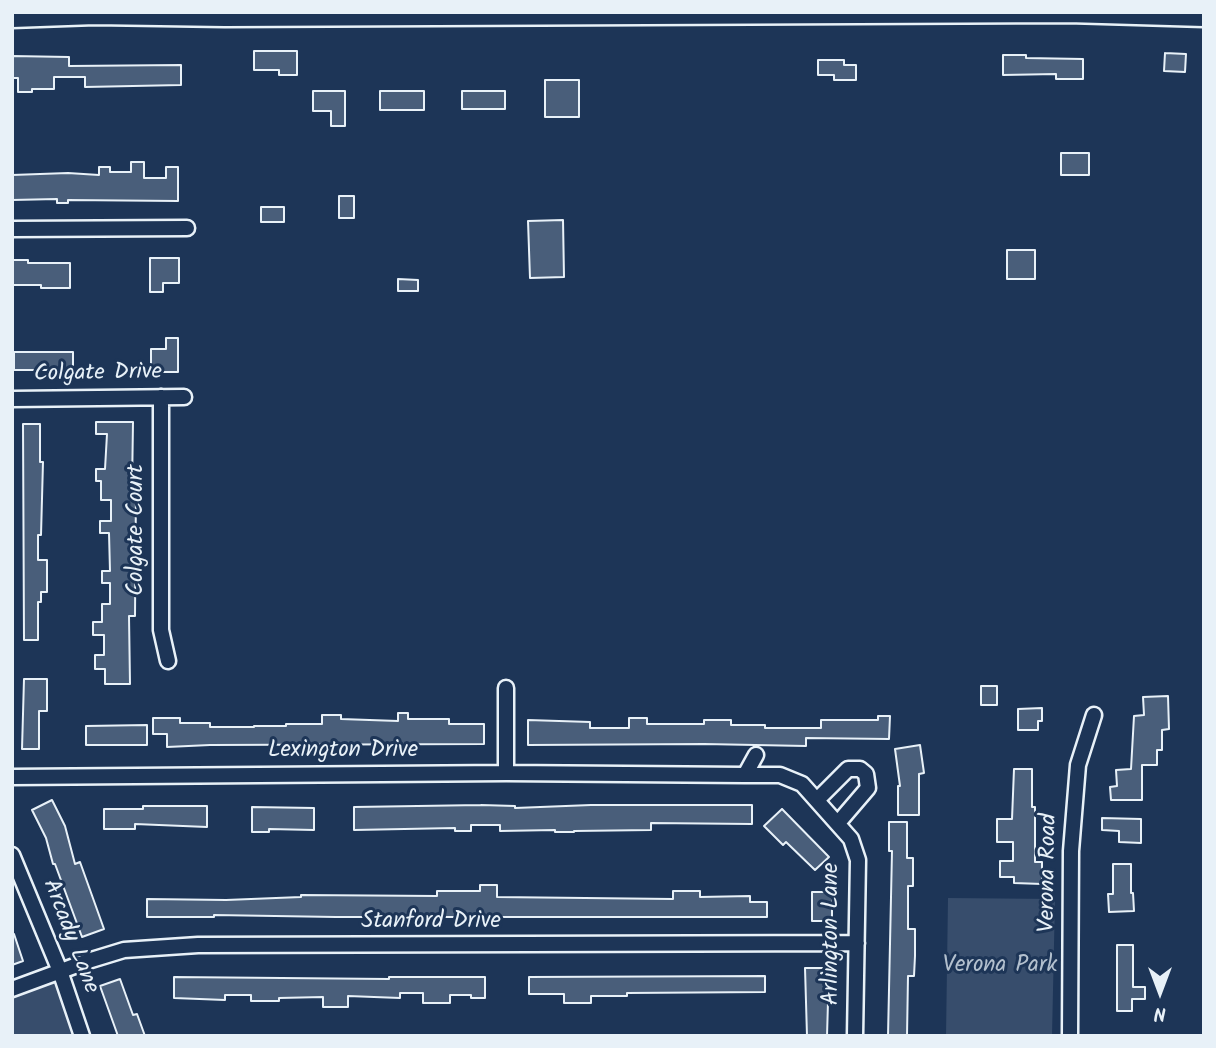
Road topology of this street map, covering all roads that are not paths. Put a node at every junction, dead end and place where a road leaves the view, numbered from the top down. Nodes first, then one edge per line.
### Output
1 (95, 15) edge
2 (707, 15) edge
3 (1204, 19) edge
4 (12, 20) edge
5 (187, 228) dead end
6 (12, 229) edge
7 (161, 397) junction
8 (184, 397) dead end
9 (12, 399) edge
10 (168, 661) dead end
11 (506, 688) dead end
12 (1094, 715) dead end
13 (757, 755) dead end
14 (506, 773) junction
15 (674, 775) joint
16 (745, 775) junction
17 (12, 777) edge
18 (817, 800) junction
19 (838, 823) junction
20 (12, 855) edge
21 (857, 943) junction
22 (60, 971) junction
23 (12, 989) edge
24 (82, 1036) edge
25 (855, 1036) edge
26 (1070, 1036) edge

1 - 2 street
1 - 4 street
2 - 3 street
5 - 6 street
7 - 8 street, Colgate Drive
7 - 9 street, Colgate Drive
7 - 10 street, Colgate Court
11 - 14 street
12 - 26 street, Verona Road
13 - 16 street
14 - 15 street, Lexington Drive
14 - 17 street, Lexington Drive
15 - 16 street, Arlington Lane
16 - 18 street, Arlington Lane
18 - 19 street, Arlington Lane
18 - 19 street
19 - 21 street, Arlington Lane
20 - 22 street, Arcady Lane
21 - 22 street, Stanford Drive
21 - 25 street, Arlington Lane
22 - 23 street, Stanford Drive
22 - 24 street, Arcady Lane

